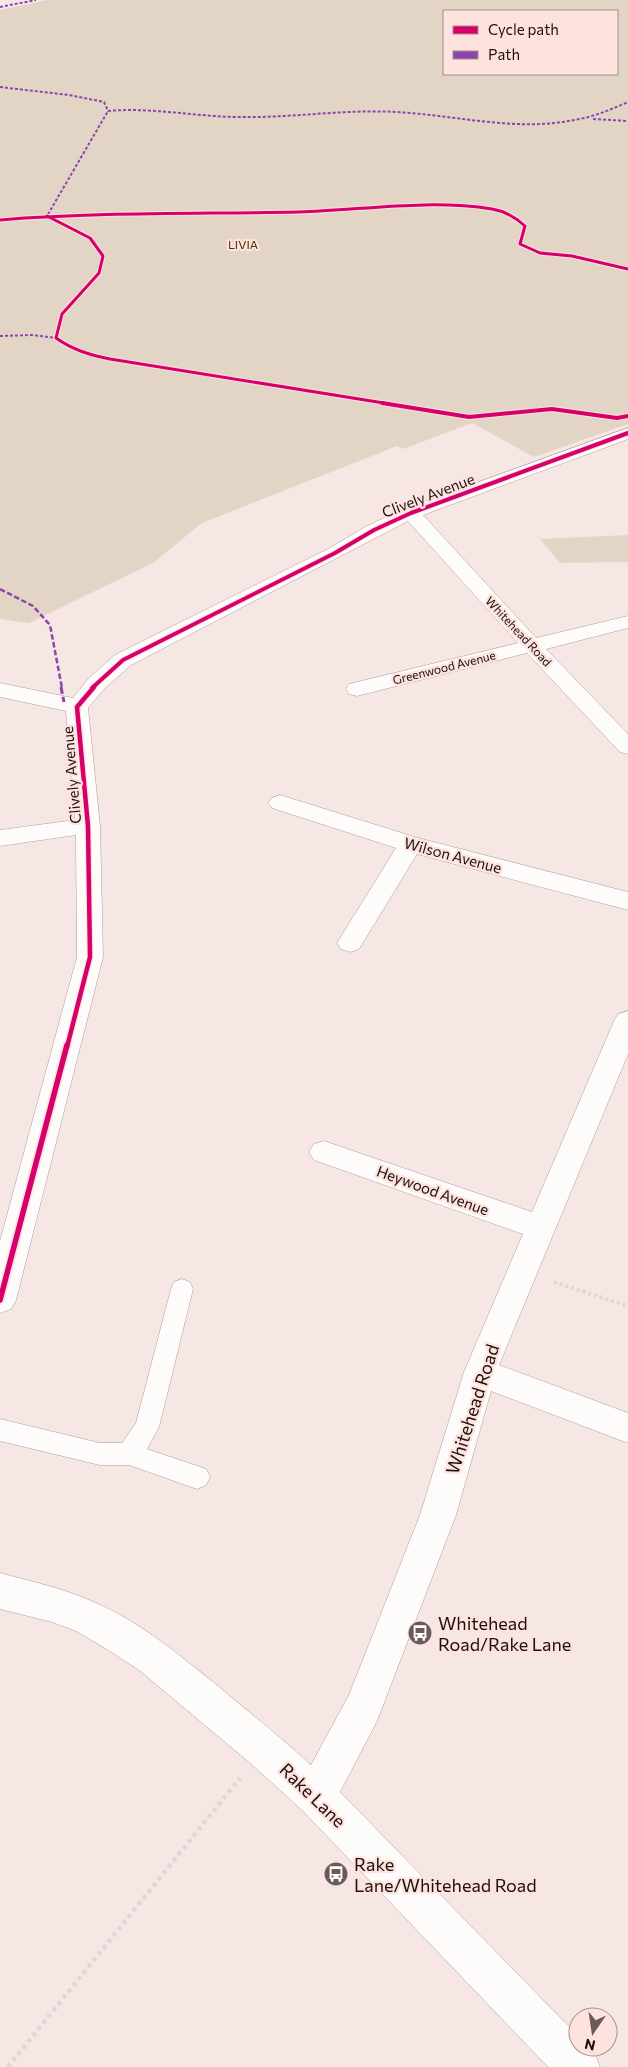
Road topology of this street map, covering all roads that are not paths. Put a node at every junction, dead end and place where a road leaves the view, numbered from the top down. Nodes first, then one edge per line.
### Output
1 (628, 433) edge
2 (411, 513) junction
3 (628, 622) edge
4 (531, 645) junction
5 (357, 689) dead end
6 (0, 690) edge
7 (77, 707) junction
8 (628, 747) edge
9 (280, 803) dead end
10 (88, 826) junction
11 (0, 838) edge
12 (411, 844) junction
13 (628, 901) edge
14 (350, 943) dead end
15 (628, 1021) edge
16 (324, 1152) dead end
17 (541, 1228) junction
18 (7, 1248) edge
19 (182, 1289) dead end
20 (0, 1300) edge
21 (480, 1372) junction
22 (628, 1428) edge
23 (0, 1430) edge
24 (129, 1454) junction
25 (197, 1477) dead end
26 (0, 1591) edge
27 (316, 1796) junction
28 (578, 2067) edge

1 - 2 street, Clively Avenue
2 - 4 street, Whitehead Road
2 - 7 street, Clively Avenue
3 - 4 street, Greenwood Avenue
4 - 5 street, Greenwood Avenue
4 - 8 street, Whitehead Road
6 - 7 street
7 - 10 street, Clively Avenue
9 - 12 street, Wilson Avenue
10 - 11 street
10 - 18 street, Clively Avenue
12 - 13 street, Wilson Avenue
12 - 14 street
15 - 17 street, Whitehead Road
16 - 17 street, Heywood Avenue
17 - 21 street, Whitehead Road
18 - 20 street, Clively Avenue
19 - 24 lane
21 - 22 street
21 - 27 street, Whitehead Road
23 - 24 lane
24 - 25 lane
26 - 27 street, Rake Lane
27 - 28 street, Rake Lane

